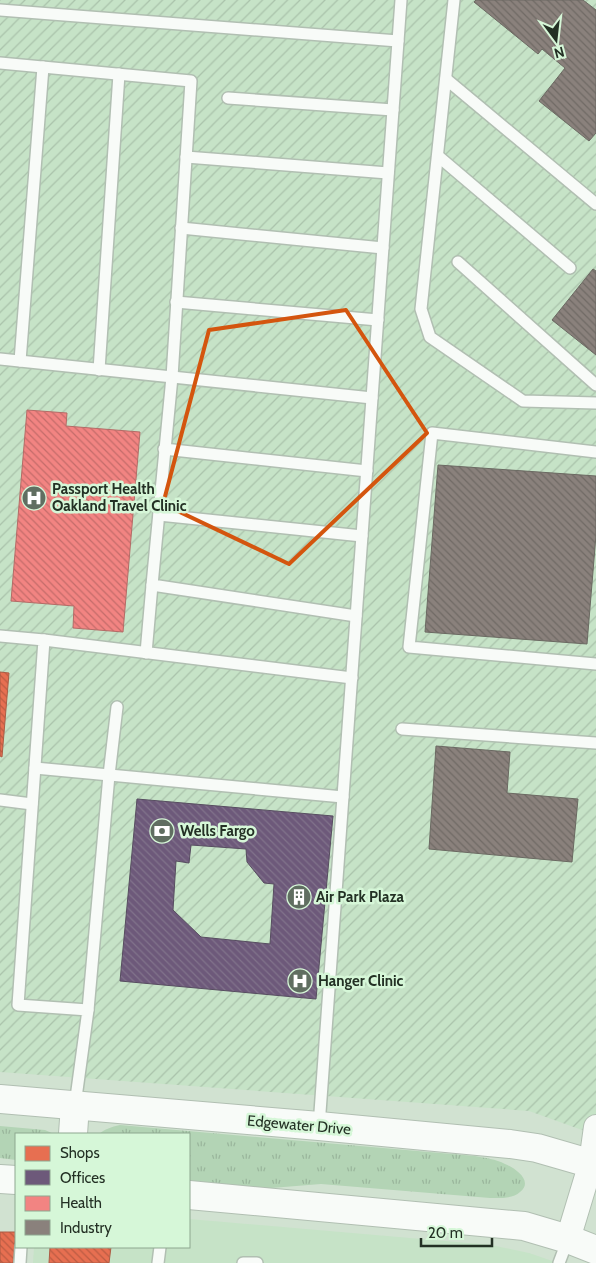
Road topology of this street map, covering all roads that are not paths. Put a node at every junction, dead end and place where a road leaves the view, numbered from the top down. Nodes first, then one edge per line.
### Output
1 (401, 0) edge
2 (454, 0) edge
3 (0, 10) edge
4 (398, 41) junction
5 (0, 63) edge
6 (43, 67) junction
7 (120, 74) junction
8 (446, 79) junction
9 (228, 98) dead end
10 (393, 110) junction
11 (438, 156) junction
12 (186, 157) junction
13 (388, 173) junction
14 (596, 204) edge
15 (181, 228) junction
16 (383, 248) junction
17 (458, 262) dead end
18 (570, 268) dead end
19 (176, 302) junction
20 (378, 320) junction
21 (0, 359) edge
22 (20, 361) junction
23 (99, 370) junction
24 (172, 377) junction
25 (596, 385) edge
26 (372, 398) junction
27 (596, 403) edge
28 (164, 449) junction
29 (596, 452) edge
30 (367, 471) junction
31 (159, 515) junction
32 (362, 536) junction
33 (152, 585) junction
34 (356, 616) junction
35 (0, 636) edge
36 (44, 640) junction
37 (146, 653) junction
38 (596, 664) edge
39 (352, 678) junction
40 (117, 707) dead end
41 (402, 729) dead end
42 (596, 743) edge
43 (35, 768) junction
44 (109, 774) junction
45 (343, 796) junction
46 (0, 800) edge
47 (32, 804) junction
48 (88, 1010) junction
49 (0, 1100) edge
50 (75, 1105) junction
51 (320, 1126) junction
52 (596, 1126) edge
53 (73, 1133) edge
54 (593, 1164) edge
55 (0, 1179) edge
56 (15, 1180) edge
57 (190, 1195) edge
58 (21, 1248) edge
59 (160, 1248) edge
60 (596, 1250) edge
61 (563, 1251) edge
62 (20, 1263) edge
63 (158, 1263) edge
64 (243, 1263) edge
65 (257, 1263) edge

1 - 4 lane
2 - 8 lane
3 - 4 lane
4 - 10 lane
5 - 6 lane
6 - 7 lane
6 - 22 lane
7 - 12 lane
7 - 23 lane
8 - 11 lane
8 - 14 lane
9 - 10 lane
10 - 13 lane
11 - 18 lane
11 - 27 lane
12 - 13 lane
12 - 15 lane
13 - 16 lane
15 - 16 lane
15 - 19 lane
16 - 20 lane
17 - 25 lane
19 - 20 lane
19 - 24 lane
20 - 26 lane
21 - 22 lane
22 - 23 lane
23 - 24 lane
24 - 26 lane
24 - 28 lane
26 - 30 lane
28 - 30 lane
28 - 31 lane
29 - 38 lane
30 - 32 lane
31 - 32 lane
31 - 33 lane
32 - 34 lane
33 - 34 lane
33 - 37 lane
34 - 39 lane
35 - 36 lane
36 - 37 lane
36 - 43 lane
37 - 39 lane
39 - 45 lane
40 - 44 lane
41 - 42 lane
43 - 44 lane
43 - 47 lane
44 - 45 lane
44 - 48 lane
45 - 51 lane
46 - 47 lane
47 - 48 lane
48 - 50 lane
49 - 50 main road, Edgewater Drive
50 - 51 main road, Edgewater Drive
50 - 53 main road
51 - 54 main road, Edgewater Drive
52 - 54 street
54 - 61 street
55 - 56 main road
57 - 61 main road
58 - 62 lane
59 - 63 lane
60 - 61 main road
64 - 65 lane

